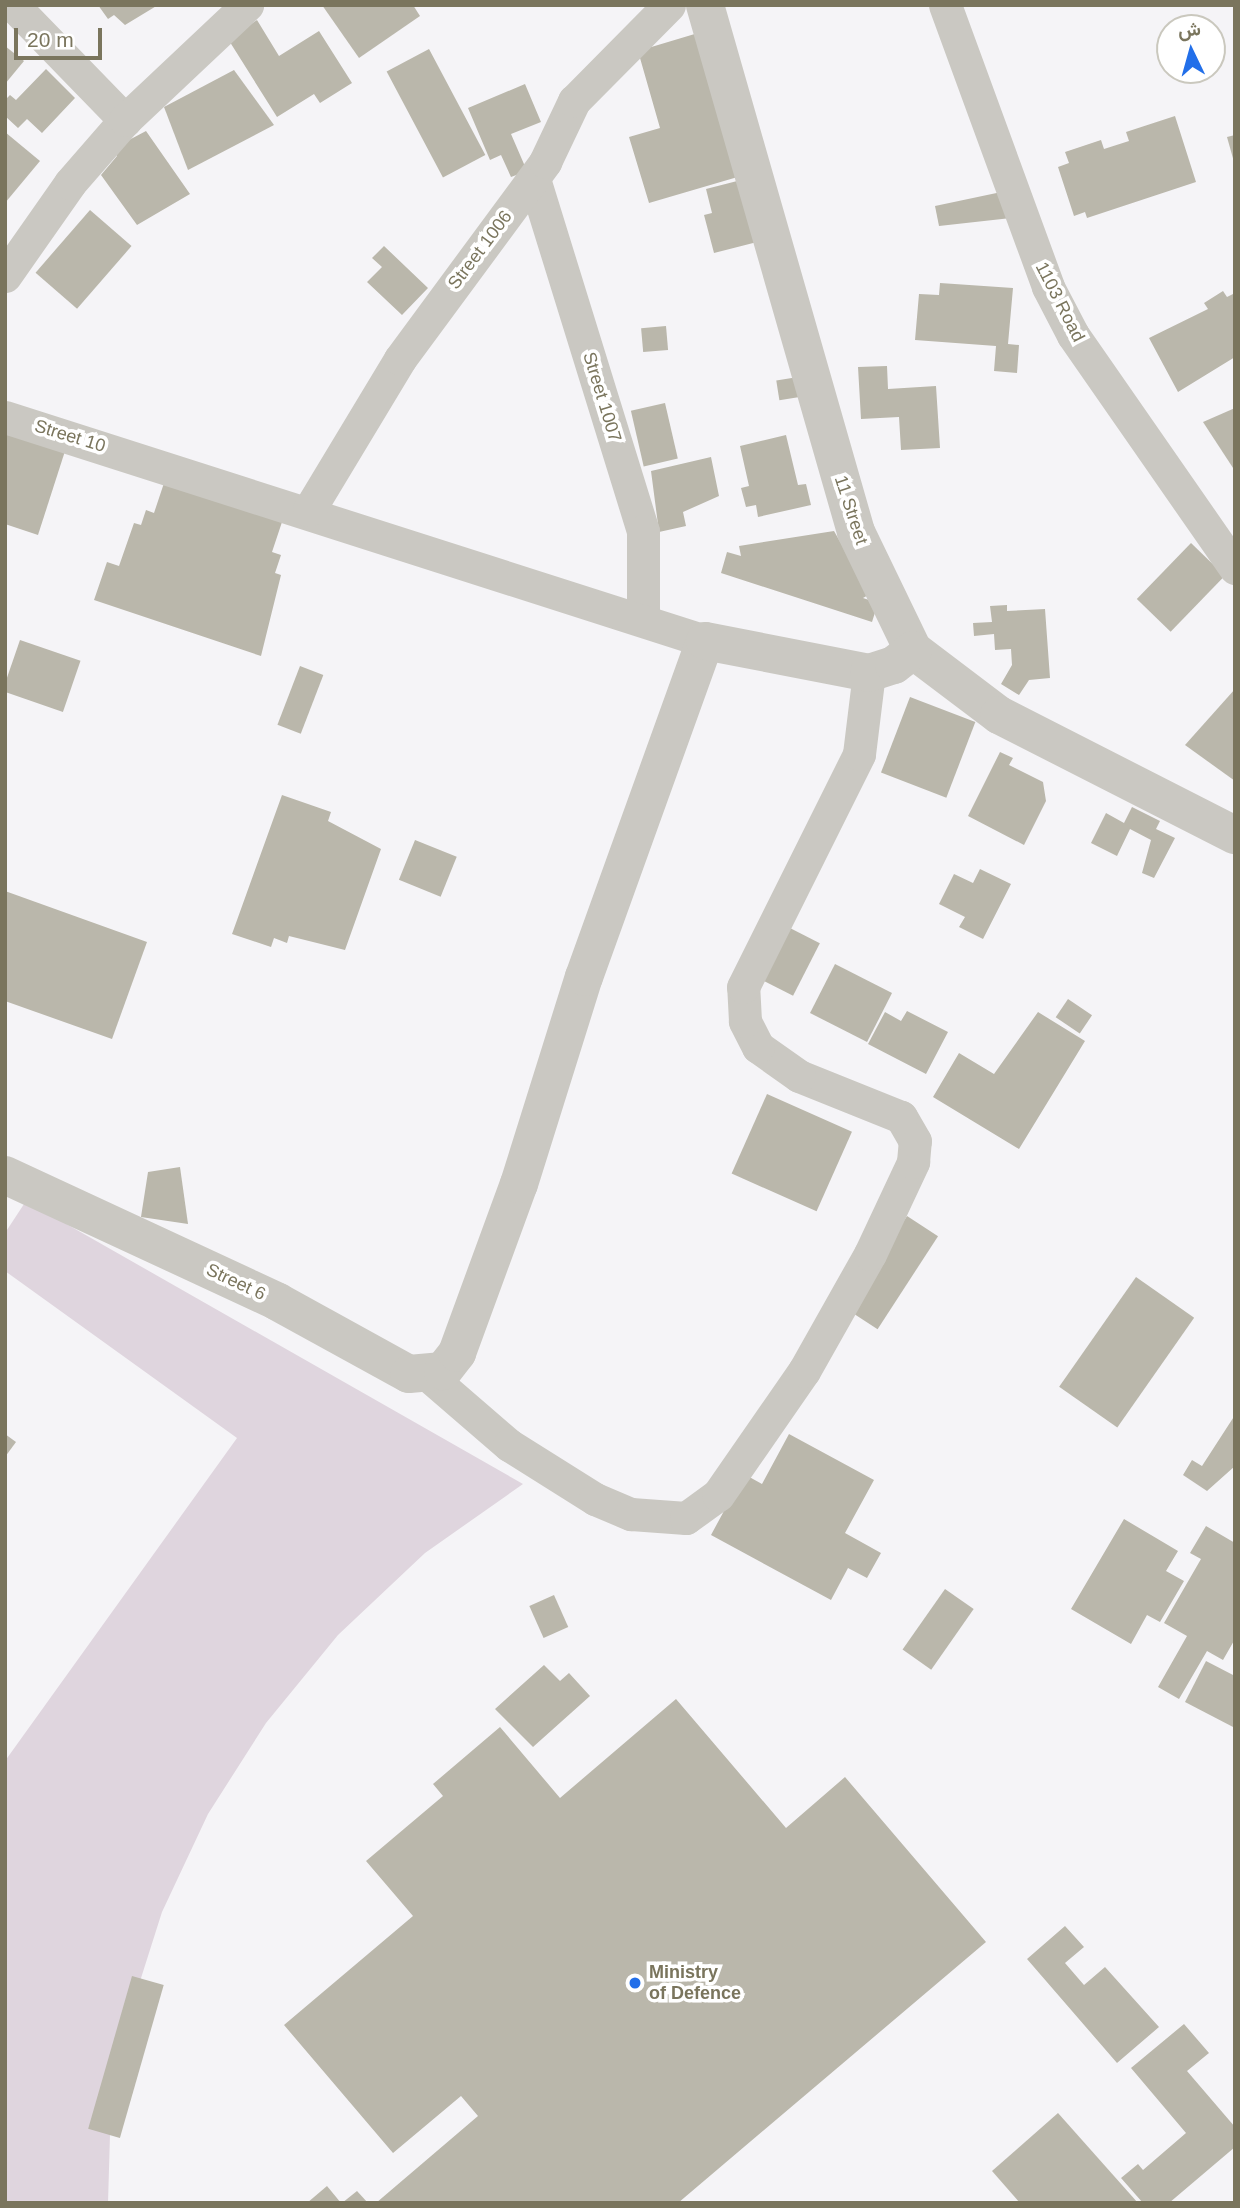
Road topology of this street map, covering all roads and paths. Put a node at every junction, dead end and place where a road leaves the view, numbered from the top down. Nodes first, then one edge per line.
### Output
1 (13, 5) edge
2 (247, 5) edge
3 (669, 5) edge
4 (705, 5) edge
5 (945, 5) edge
6 (125, 120) junction
7 (534, 179) junction
8 (5, 276) edge
9 (5, 417) edge
10 (309, 510) junction
11 (1235, 568) edge
12 (643, 620) junction
13 (705, 641) junction
14 (913, 650) junction
15 (869, 673) junction
16 (1235, 835) edge
17 (5, 1175) edge
18 (443, 1365) junction

1 - 6 street
2 - 6 street
3 - 7 street, Street 1006
4 - 14 street, 11 Street
5 - 11 street, 1103 Road
6 - 8 street
7 - 10 street, Street 1006
7 - 12 street, Street 1007
9 - 10 street, Street 10
10 - 12 street, Street 10
12 - 13 street, Street 10
13 - 15 street
13 - 18 street
14 - 15 street
14 - 16 street, 11 Street
15 - 18 street
17 - 18 street, Street 6

